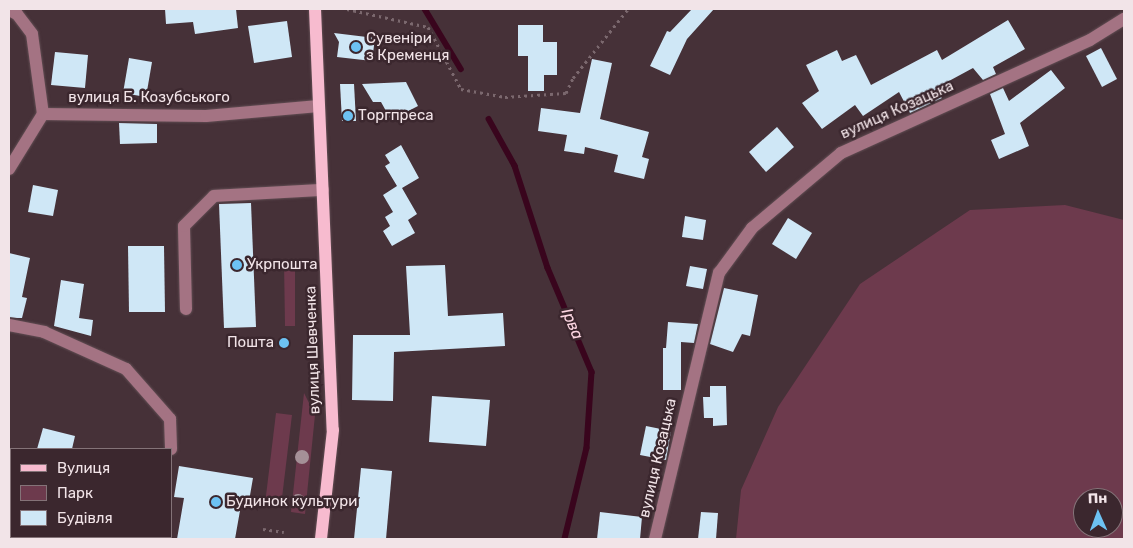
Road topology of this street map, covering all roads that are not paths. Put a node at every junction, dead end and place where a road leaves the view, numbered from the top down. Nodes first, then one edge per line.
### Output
1 (315, 9) edge
2 (9, 10) edge
3 (1124, 19) edge
4 (319, 106) junction
5 (43, 114) junction
6 (9, 169) edge
7 (323, 190) junction
8 (186, 309) dead end
9 (9, 324) edge
10 (171, 448) edge
11 (322, 539) edge
12 (655, 539) edge

1 - 4 main road, вулиця Шевченка
2 - 5 street
3 - 12 street, вулиця Козацька
4 - 5 street, вулиця Б. Козубського
4 - 7 main road, вулиця Шевченка
5 - 6 street
7 - 8 street
7 - 11 main road, вулиця Шевченка
9 - 10 street

